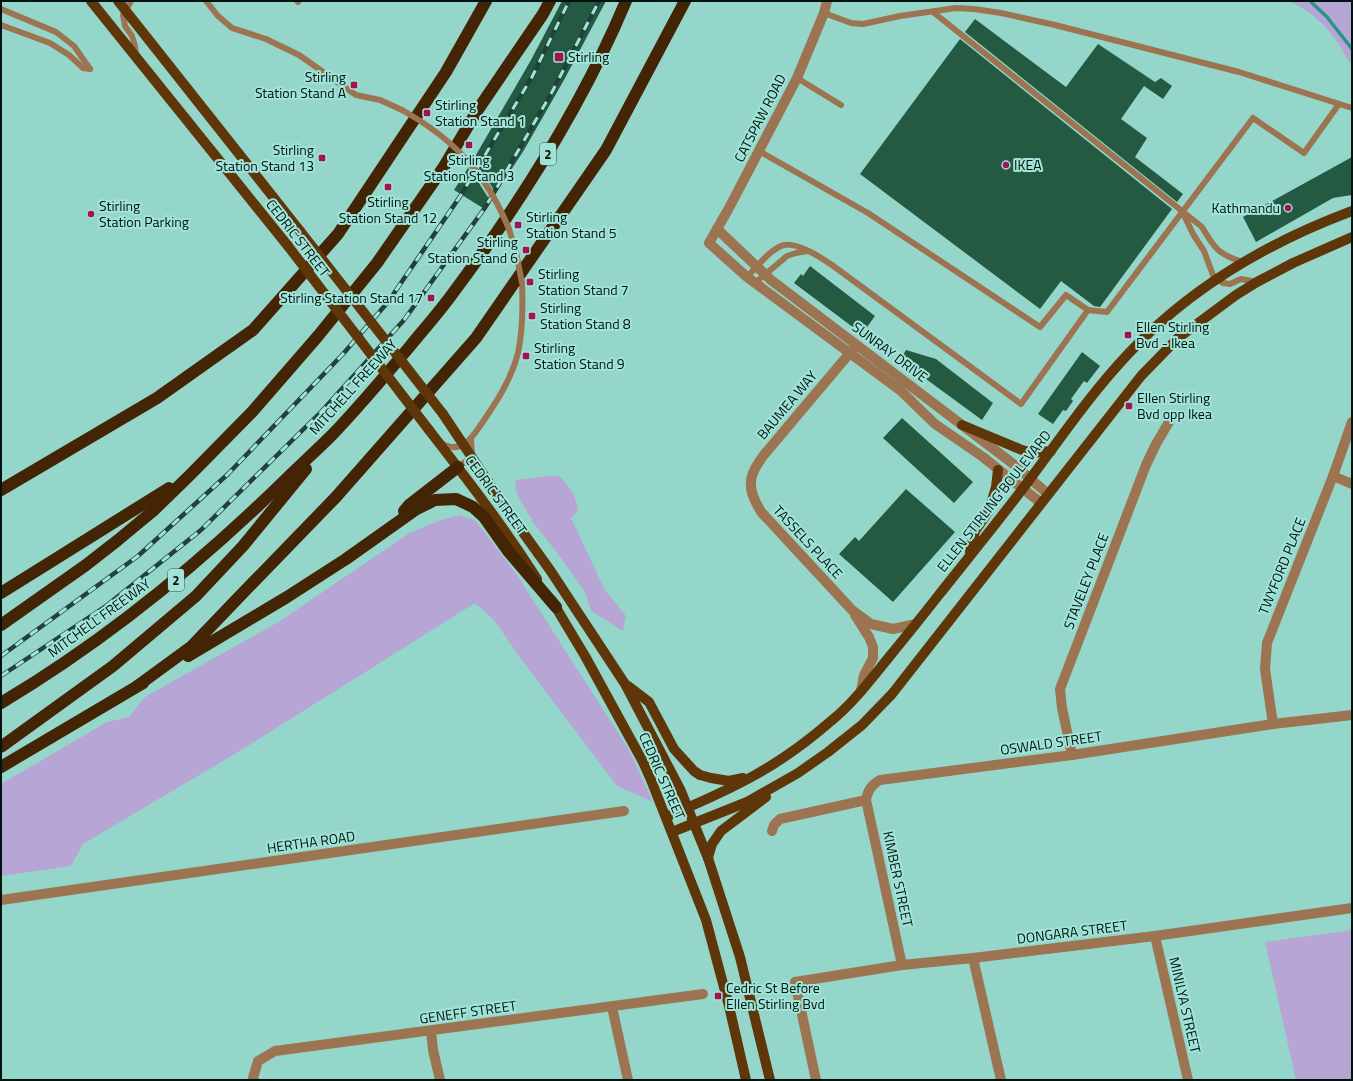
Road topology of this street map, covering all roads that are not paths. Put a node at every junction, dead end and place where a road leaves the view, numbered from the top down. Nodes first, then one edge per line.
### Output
1 (91, 1) edge
2 (118, 1) edge
3 (206, 1) edge
4 (486, 1) edge
5 (550, 1) edge
6 (626, 1) edge
7 (685, 1) edge
8 (827, 1) edge
9 (128, 5) edge
10 (1, 9) edge
11 (933, 12) junction
12 (824, 13) junction
13 (1, 25) edge
14 (136, 56) junction
15 (797, 78) junction
16 (1339, 104) junction
17 (841, 105) dead end
18 (1352, 108) edge
19 (759, 151) junction
20 (1352, 211) edge
21 (1183, 212) junction
22 (717, 229) junction
23 (1352, 237) edge
24 (709, 243) joint
25 (808, 251) junction
26 (1243, 262) junction
27 (757, 267) junction
28 (764, 274) junction
29 (1217, 279) junction
30 (751, 280) junction
31 (1257, 282) junction
32 (1088, 310) junction
33 (856, 344) junction
34 (849, 353) junction
35 (1168, 422) dead end
36 (1352, 422) edge
37 (962, 425) junction
38 (429, 430) junction
39 (332, 434) junction
40 (468, 441) junction
41 (1051, 451) junction
42 (472, 456) junction
43 (458, 467) junction
44 (998, 470) junction
45 (191, 474) junction
46 (1333, 476) junction
47 (1030, 479) junction
48 (1352, 484) edge
49 (751, 489) joint
50 (1022, 489) junction
51 (1, 490) edge
52 (1048, 494) junction
53 (1042, 504) junction
54 (387, 530) junction
55 (970, 556) junction
56 (1, 594) edge
57 (556, 607) junction
58 (852, 610) junction
59 (916, 624) junction
60 (1, 625) edge
61 (625, 684) junction
62 (136, 687) junction
63 (861, 692) junction
64 (1, 703) edge
65 (1352, 714) edge
66 (1273, 724) junction
67 (1, 747) edge
68 (1072, 755) junction
69 (1, 767) edge
70 (798, 773) junction
71 (754, 776) junction
72 (866, 800) junction
73 (688, 808) junction
74 (624, 811) dead end
75 (666, 817) junction
76 (694, 823) junction
77 (772, 830) dead end
78 (672, 832) junction
79 (708, 858) junction
80 (1, 900) edge
81 (1352, 908) edge
82 (1155, 936) junction
83 (973, 958) junction
84 (902, 965) junction
85 (703, 994) dead end
86 (612, 1007) junction
87 (431, 1031) junction
88 (254, 1080) edge
89 (440, 1080) edge
90 (628, 1080) edge
91 (746, 1080) edge
92 (770, 1080) edge
93 (816, 1080) edge
94 (1001, 1080) edge
95 (1188, 1080) edge

1 - 14 main road, CEDRIC STREET
2 - 9 main road, CEDRIC STREET
3 - 40 lane, bridge
4 - 51 highway
5 - 45 highway
6 - 39 highway, MITCHELL FREEWAY / 2
7 - 62 highway
8 - 12 street, CATSPAW ROAD
9 - 14 lane
9 - 40 main road, CEDRIC STREET, bridge
10 - 13 lane
11 - 12 lane
11 - 16 lane
11 - 21 lane
12 - 15 street, CATSPAW ROAD
14 - 38 main road, CEDRIC STREET, bridge
15 - 17 lane
15 - 19 street, CATSPAW ROAD
16 - 18 lane
16 - 21 lane
19 - 22 street, CATSPAW ROAD
19 - 32 lane
20 - 26 main road, ELLEN STIRLING BOULEVARD
21 - 26 lane
21 - 29 lane
21 - 32 lane
22 - 24 street, CATSPAW ROAD
22 - 27 street, SUNRAY DRIVE
23 - 31 main road
24 - 30 street, SUNRAY DRIVE
25 - 27 lane
25 - 28 lane
25 - 32 lane
26 - 29 main road, ELLEN STIRLING BOULEVARD
27 - 28 street, SUNRAY DRIVE
27 - 30 lane
28 - 30 lane
28 - 33 street, SUNRAY DRIVE
29 - 31 lane
29 - 41 main road, ELLEN STIRLING BOULEVARD
30 - 34 street, SUNRAY DRIVE
31 - 52 main road
33 - 34 street, BAUMEA WAY
33 - 37 street, SUNRAY DRIVE
34 - 44 street, SUNRAY DRIVE
34 - 49 street, BAUMEA WAY
35 - 68 street, STAVELEY PLACE
36 - 46 street, TWYFORD PLACE
37 - 41 main road
37 - 47 street, SUNRAY DRIVE
38 - 40 lane
38 - 43 main road, CEDRIC STREET
39 - 64 highway, MITCHELL FREEWAY / 2
39 - 67 highway
40 - 42 main road, CEDRIC STREET
41 - 47 main road, ELLEN STIRLING BOULEVARD
42 - 43 lane
42 - 61 main road, CEDRIC STREET
43 - 54 highway
43 - 57 main road, CEDRIC STREET
44 - 50 street, SUNRAY DRIVE
44 - 55 main road
45 - 56 highway
45 - 60 highway
46 - 48 street
46 - 66 street, TWYFORD PLACE
47 - 50 main road, ELLEN STIRLING BOULEVARD
47 - 52 street, SUNRAY DRIVE
49 - 58 street, TASSELS PLACE
50 - 53 street, SUNRAY DRIVE
50 - 55 main road, ELLEN STIRLING BOULEVARD
52 - 53 main road
53 - 70 main road
54 - 57 highway
54 - 62 highway
55 - 59 main road, ELLEN STIRLING BOULEVARD
57 - 75 main road, CEDRIC STREET
58 - 59 street, TASSELS PLACE
58 - 63 street, TASSELS PLACE
59 - 63 main road, ELLEN STIRLING BOULEVARD
61 - 71 main road
61 - 73 main road, CEDRIC STREET
62 - 69 highway
63 - 71 main road, ELLEN STIRLING BOULEVARD
65 - 66 street, OSWALD STREET
66 - 68 street, OSWALD STREET
68 - 72 street, OSWALD STREET
70 - 76 main road
70 - 79 main road
71 - 73 main road, ELLEN STIRLING BOULEVARD
72 - 77 street
72 - 84 street, KIMBER STREET
73 - 75 main road, ELLEN STIRLING BOULEVARD
73 - 76 main road, CEDRIC STREET
74 - 80 street, HERTHA ROAD
75 - 78 main road, CEDRIC STREET
76 - 78 main road
76 - 79 main road, CEDRIC STREET
78 - 91 main road, CEDRIC STREET
79 - 92 main road, CEDRIC STREET
81 - 82 street, DONGARA STREET
82 - 83 street, DONGARA STREET
82 - 95 street, MINILYA STREET
83 - 84 street, DONGARA STREET
83 - 94 street
84 - 93 street, DONGARA STREET
85 - 86 street, GENEFF STREET
86 - 87 street, GENEFF STREET
86 - 90 street
87 - 88 street, GENEFF STREET
87 - 89 street

